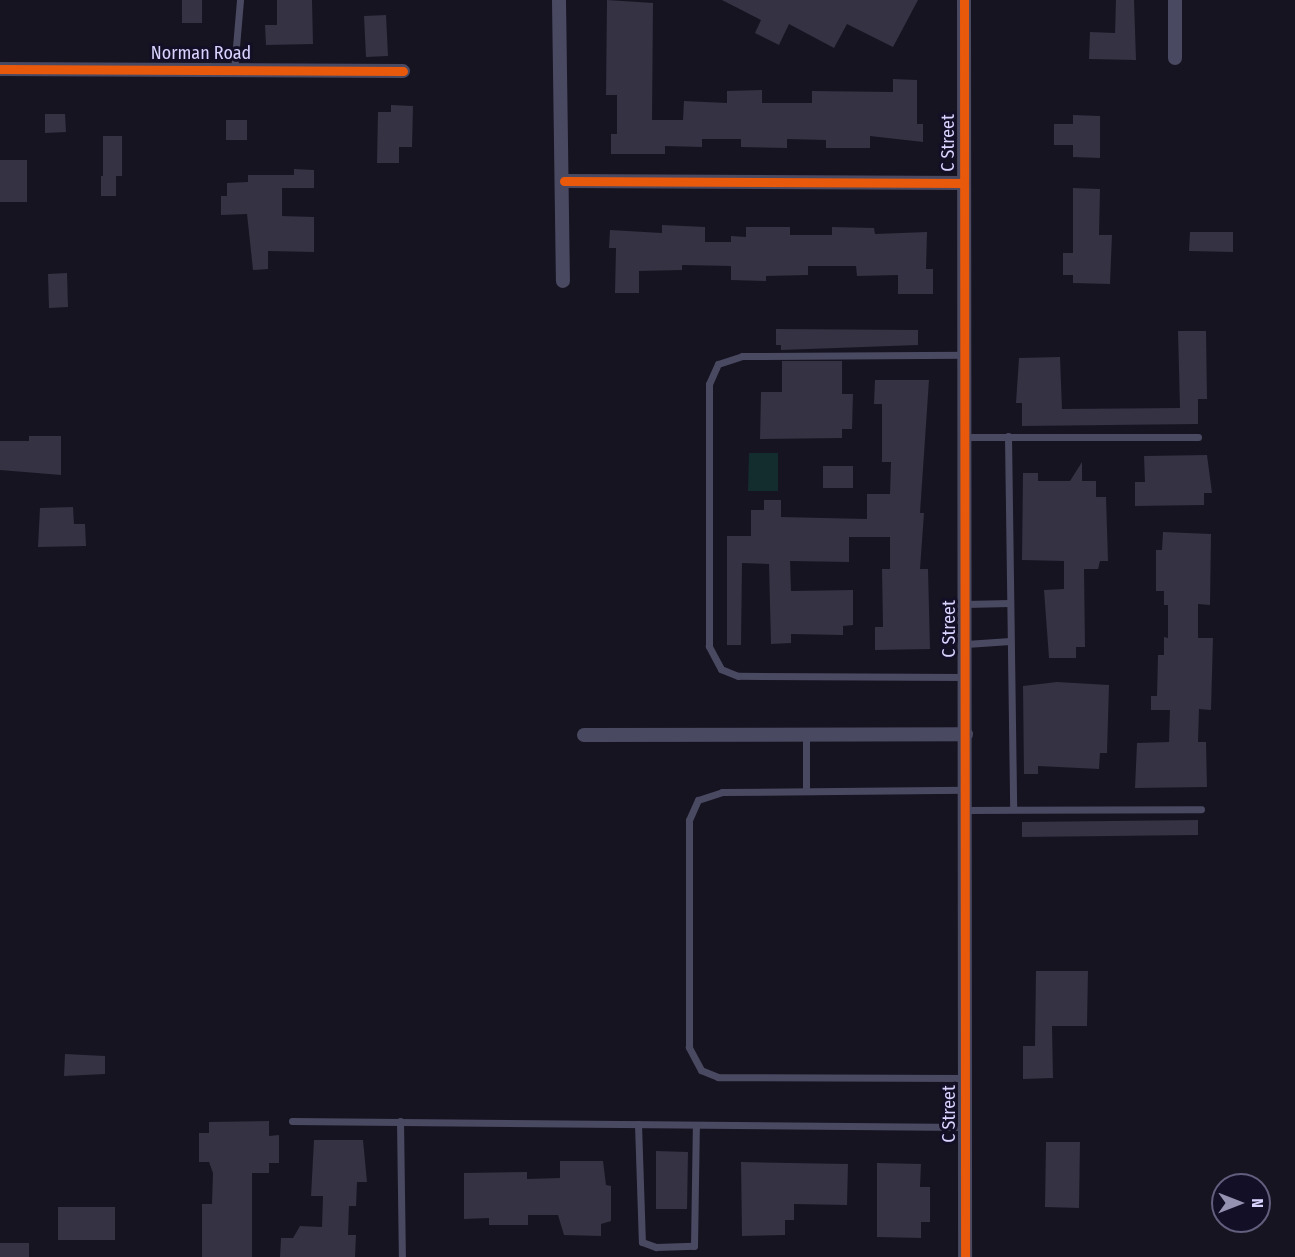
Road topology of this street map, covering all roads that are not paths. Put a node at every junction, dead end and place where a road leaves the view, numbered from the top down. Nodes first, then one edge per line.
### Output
1 (240, 0) edge
2 (559, 0) edge
3 (964, 0) edge
4 (1175, 0) edge
5 (1175, 58) dead end
6 (0, 69) edge
7 (234, 70) junction
8 (403, 71) dead end
9 (564, 181) junction
10 (964, 183) junction
11 (563, 280) dead end
12 (965, 355) junction
13 (1008, 436) junction
14 (965, 437) junction
15 (1198, 437) dead end
16 (1010, 603) junction
17 (965, 604) junction
18 (1011, 641) junction
19 (966, 644) junction
20 (966, 677) junction
21 (806, 734) junction
22 (966, 734) junction
23 (584, 735) dead end
24 (966, 790) junction
25 (806, 791) junction
26 (1012, 809) junction
27 (1201, 809) dead end
28 (966, 810) junction
29 (965, 1078) junction
30 (292, 1121) dead end
31 (400, 1121) junction
32 (638, 1124) junction
33 (696, 1125) junction
34 (965, 1127) junction
35 (402, 1257) edge
36 (965, 1257) edge

1 - 7 lane
2 - 9 street
3 - 10 street, C Street
4 - 5 street
6 - 7 street, Norman Road
7 - 8 street, Norman Road
9 - 10 street
9 - 11 street
10 - 12 street, C Street
12 - 14 street, C Street
12 - 20 lane
13 - 14 lane
13 - 15 lane
13 - 16 lane
14 - 17 street, C Street
16 - 17 lane
16 - 18 lane
17 - 19 street, C Street
18 - 19 lane
18 - 26 lane
19 - 20 street, C Street
20 - 22 street, C Street
21 - 22 street
21 - 23 street
21 - 25 lane
22 - 24 street, C Street
24 - 25 lane
24 - 28 street, C Street
25 - 29 lane
26 - 27 lane
26 - 28 lane
28 - 29 street, C Street
29 - 34 street, C Street
30 - 31 lane
31 - 32 lane
31 - 35 lane
32 - 33 lane
32 - 33 lane
33 - 34 lane
34 - 36 street, C Street

